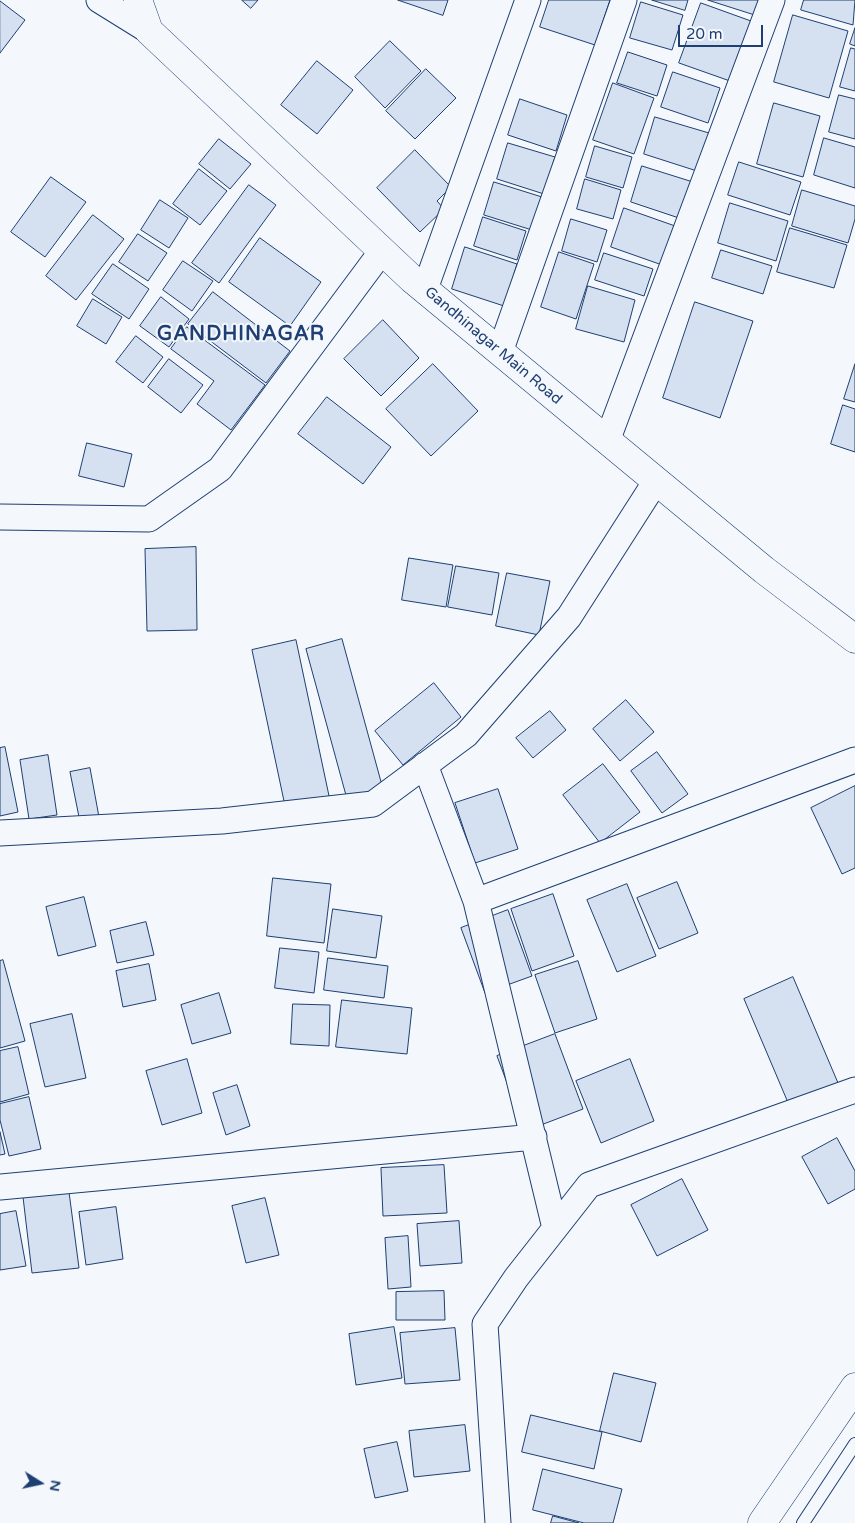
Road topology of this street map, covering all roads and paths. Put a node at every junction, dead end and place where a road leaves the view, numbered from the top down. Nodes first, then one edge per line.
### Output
1 (99, 0) edge
2 (138, 0) edge
3 (528, 0) edge
4 (624, 0) edge
5 (772, 0) edge
6 (149, 31) junction
7 (382, 251) junction
8 (425, 289) junction
9 (500, 352) junction
10 (607, 441) junction
11 (656, 481) junction
12 (0, 517) edge
13 (855, 639) edge
14 (855, 760) edge
15 (425, 765) junction
16 (0, 833) edge
17 (476, 901) junction
18 (855, 1090) edge
19 (534, 1137) junction
20 (0, 1188) edge
21 (556, 1228) junction
22 (855, 1387) edge
23 (855, 1444) edge
24 (498, 1523) edge
25 (762, 1523) edge
26 (803, 1523) edge

1 - 6 street
2 - 6 street
3 - 8 street
4 - 9 street
5 - 10 street
6 - 7 street, Gandhinagar Main Road
7 - 8 street, Gandhinagar Main Road
7 - 12 street
8 - 9 street, Gandhinagar Main Road
9 - 10 street, Gandhinagar Main Road
10 - 11 street, Gandhinagar Main Road
11 - 13 street, Gandhinagar Main Road
11 - 15 street
14 - 17 street
15 - 16 street
15 - 17 street
17 - 19 street
18 - 21 street
19 - 20 street
19 - 21 street
21 - 24 street
22 - 25 street
23 - 26 lane

